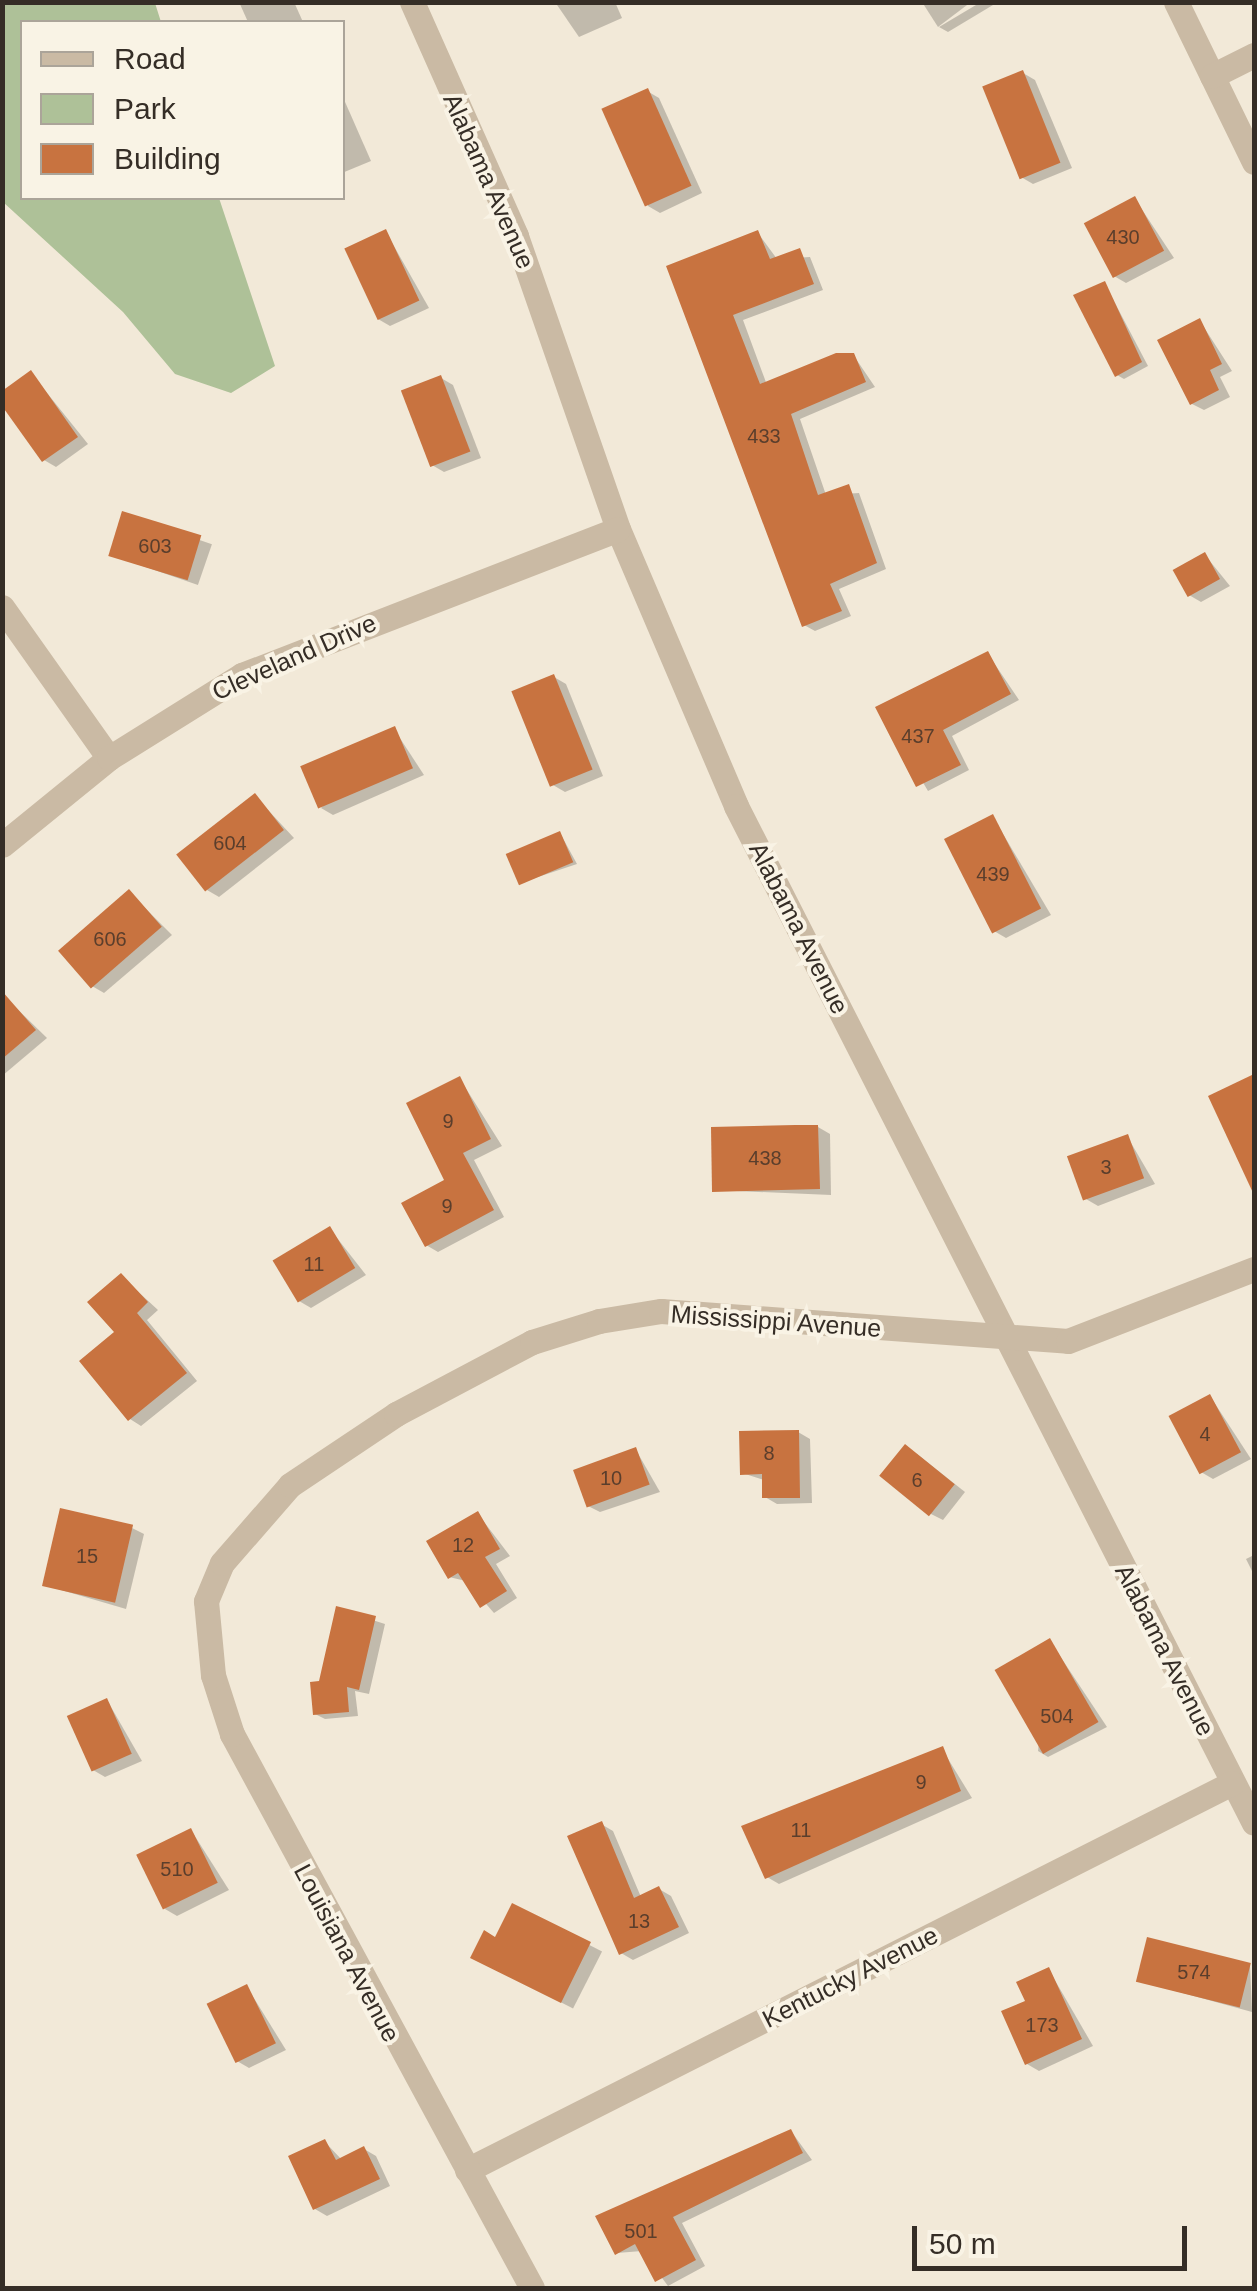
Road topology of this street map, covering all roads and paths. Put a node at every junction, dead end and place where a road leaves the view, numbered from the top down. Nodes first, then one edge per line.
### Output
1 (412, 2) edge
2 (1176, 2) edge
3 (1254, 55) edge
4 (1212, 76) junction
5 (1254, 162) edge
6 (618, 528) junction
7 (2, 607) edge
8 (109, 758) junction
9 (2, 845) edge
10 (1254, 1269) edge
11 (1009, 1342) junction
12 (206, 1601) joint
13 (1232, 1784) junction
14 (1254, 1823) edge
15 (466, 2170) junction
16 (532, 2288) edge

1 - 6 street, Alabama Avenue
2 - 4 street
3 - 4 street
4 - 5 street
6 - 8 street, Cleveland Drive
6 - 11 street, Alabama Avenue
7 - 8 street
8 - 9 street, Cleveland Drive
10 - 11 street, Mississippi Avenue
11 - 12 street, Mississippi Avenue
11 - 13 street, Alabama Avenue
12 - 15 street, Louisiana Avenue
13 - 14 street, Alabama Avenue
13 - 15 street, Kentucky Avenue
15 - 16 street, Louisiana Avenue

